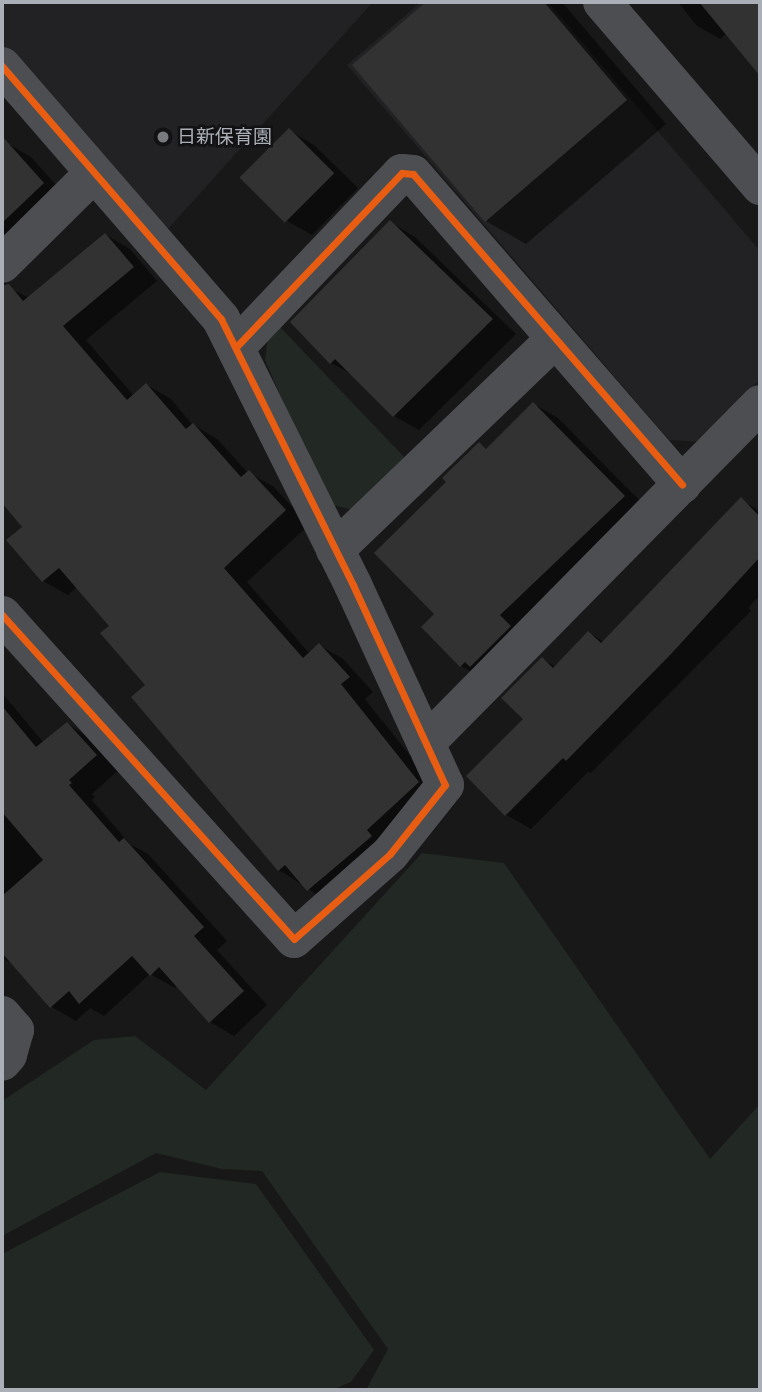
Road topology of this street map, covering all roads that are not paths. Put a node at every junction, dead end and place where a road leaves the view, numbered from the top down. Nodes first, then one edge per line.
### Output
1 (602, 2) edge
2 (2, 66) edge
3 (93, 174) junction
4 (760, 186) edge
5 (2, 264) edge
6 (554, 340) junction
7 (237, 346) junction
8 (760, 404) edge
9 (682, 485) junction
10 (335, 550) junction
11 (2, 615) edge
12 (426, 743) junction
13 (2, 1015) edge
14 (2, 1062) edge

1 - 4 street
2 - 3 street
3 - 5 street
3 - 7 street
6 - 7 street
6 - 9 street
6 - 10 street
7 - 10 street
8 - 9 street
9 - 12 street
10 - 12 street
11 - 12 street
13 - 14 street

